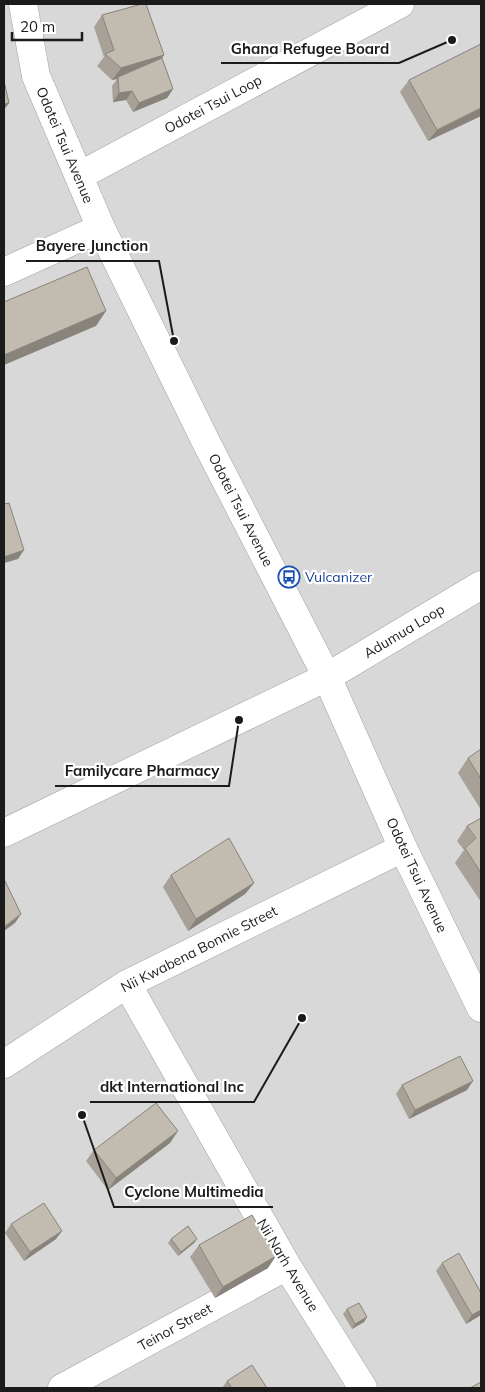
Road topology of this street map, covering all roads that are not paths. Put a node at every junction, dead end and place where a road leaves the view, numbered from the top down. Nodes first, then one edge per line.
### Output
1 (22, 4) edge
2 (400, 4) edge
3 (78, 176) junction
4 (101, 228) junction
5 (4, 272) edge
6 (481, 585) edge
7 (327, 677) junction
8 (4, 833) edge
9 (403, 848) junction
10 (127, 984) junction
11 (481, 1008) edge
12 (4, 1064) edge
13 (287, 1266) junction
14 (62, 1388) edge
15 (363, 1388) edge

1 - 3 street, Odotei Tsui Avenue
2 - 3 street, Odotei Tsui Loop
3 - 4 street, Odotei Tsui Avenue
4 - 5 street
4 - 7 street, Odotei Tsui Avenue
6 - 7 street, Adumua Loop
7 - 8 street, Adumua Loop
7 - 9 street, Odotei Tsui Avenue
9 - 10 street, Nii Kwabena Bonnie Street
9 - 11 street, Odotei Tsui Avenue
10 - 12 street, Nii Kwabena Bonnie Street
10 - 13 street, Nii Narh Avenue
13 - 14 street, Teinor Street
13 - 15 street, Nii Narh Avenue

